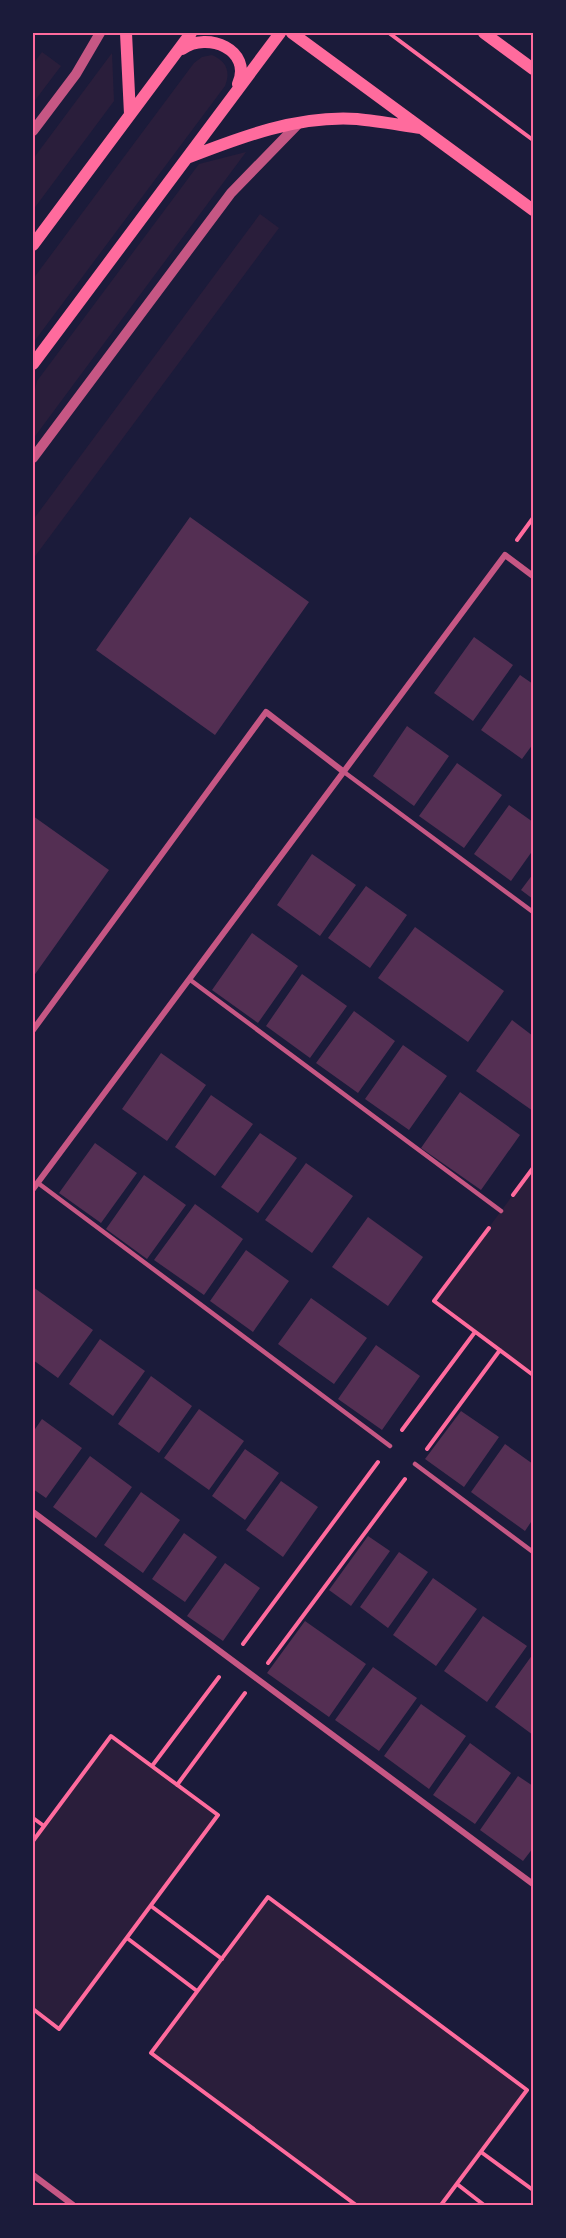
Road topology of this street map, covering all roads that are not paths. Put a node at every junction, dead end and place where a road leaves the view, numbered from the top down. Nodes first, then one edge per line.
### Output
1 (100, 33) edge
2 (126, 33) edge
3 (191, 33) edge
4 (280, 33) edge
5 (292, 33) edge
6 (488, 35) edge
7 (173, 57) junction
8 (533, 69) edge
9 (229, 101) junction
10 (130, 114) junction
11 (300, 122) junction
12 (424, 129) junction
13 (33, 131) edge
14 (186, 159) junction
15 (533, 210) edge
16 (33, 245) edge
17 (34, 364) edge
18 (33, 458) edge
19 (533, 576) edge
20 (344, 772) junction
21 (533, 912) edge
22 (189, 980) junction
23 (33, 1030) edge
24 (38, 1183) junction
25 (33, 1189) edge
26 (501, 1211) road end
27 (390, 1446) road end
28 (416, 1464) road end
29 (33, 1512) edge
30 (533, 1552) edge
31 (533, 1884) edge
32 (33, 2175) edge
33 (73, 2205) edge

1 - 13 street
2 - 10 main road
3 - 7 main road
4 - 9 main road
5 - 12 main road
6 - 8 main road
7 - 9 main road
7 - 10 main road
9 - 14 main road
10 - 16 main road
11 - 12 main road
11 - 14 main road
11 - 18 street
12 - 15 main road
14 - 17 main road
19 - 20 street
20 - 21 lane
20 - 22 street
20 - 23 street
22 - 24 street
22 - 26 lane
24 - 25 street
24 - 27 lane
28 - 30 lane
29 - 31 street
32 - 33 street

